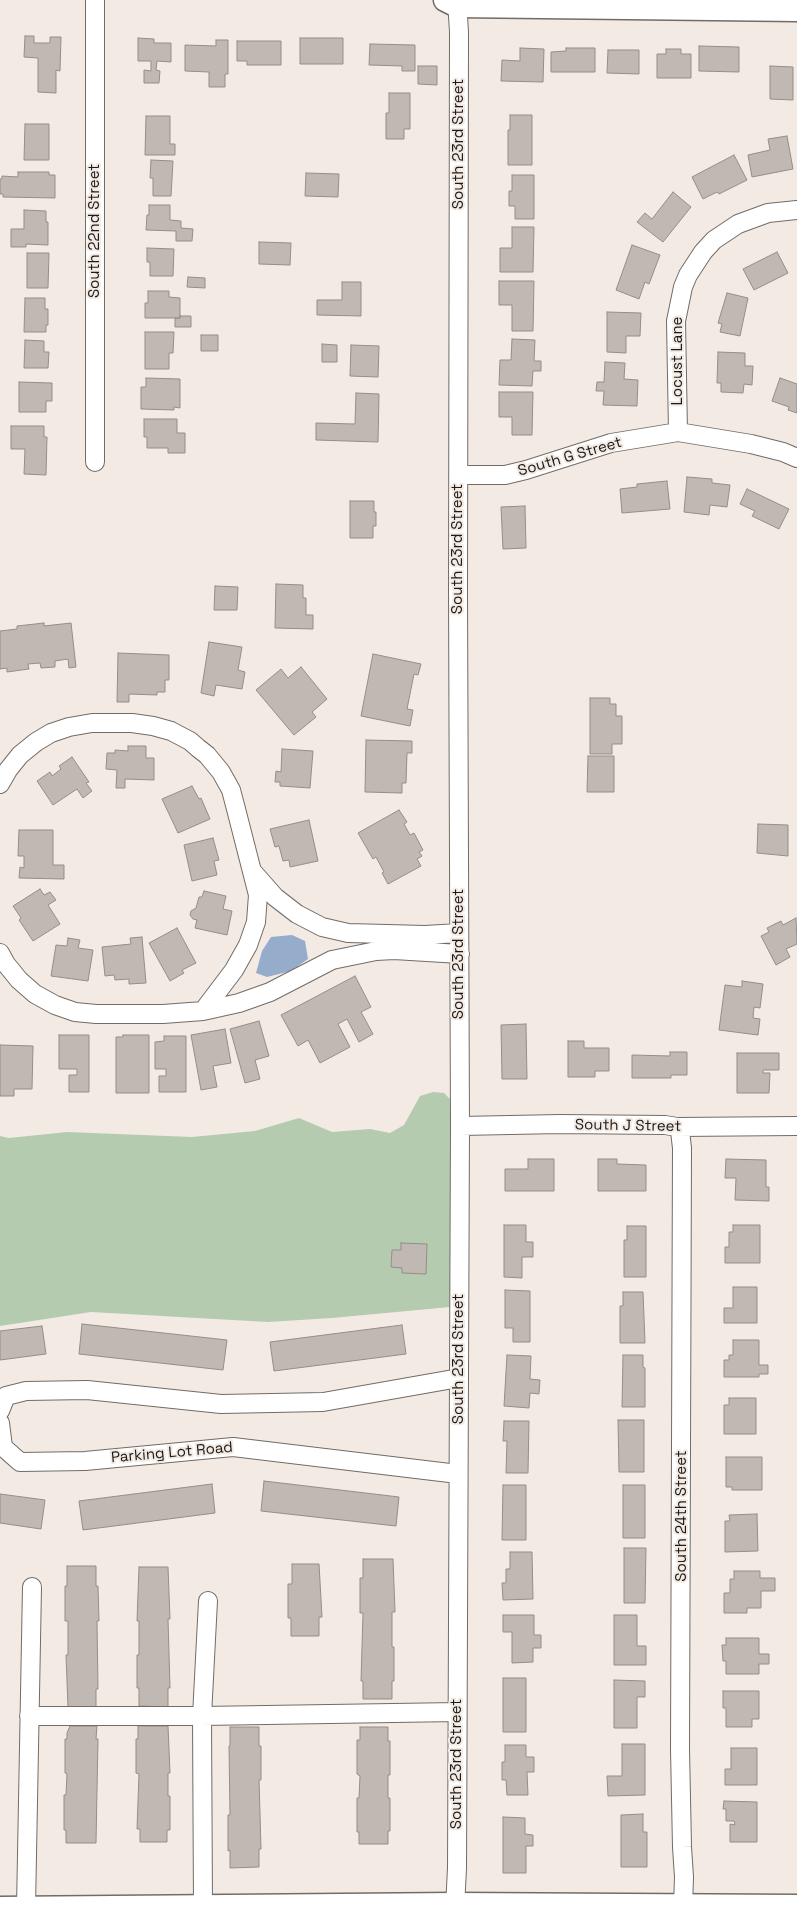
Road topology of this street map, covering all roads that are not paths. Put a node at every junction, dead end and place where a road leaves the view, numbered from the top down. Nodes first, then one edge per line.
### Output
1 (95, 0) edge
2 (453, 2) edge
3 (735, 5) edge
4 (797, 10) edge
5 (797, 210) edge
6 (678, 432) junction
7 (797, 458) edge
8 (95, 462) dead end
9 (458, 475) junction
10 (0, 784) edge
11 (253, 871) junction
12 (459, 933) junction
13 (0, 953) edge
14 (460, 954) junction
15 (203, 1011) junction
16 (460, 1126) junction
17 (797, 1126) edge
18 (677, 1127) junction
19 (459, 1378) junction
20 (0, 1411) edge
21 (0, 1424) edge
22 (458, 1474) junction
23 (32, 1587) dead end
24 (208, 1601) dead end
25 (457, 1712) junction
26 (30, 1716) junction
27 (202, 1716) junction
28 (455, 1906) edge
29 (683, 1906) junction
30 (797, 1906) edge
31 (203, 1907) junction
32 (0, 1908) edge
33 (26, 1908) edge
34 (90, 1908) edge

1 - 8 street, South 22nd Street
2 - 3 street
2 - 9 street, South 23rd Street
3 - 4 street
5 - 6 street, Locust Lane
6 - 7 street, South G Street
6 - 9 street, South G Street
9 - 12 street, South 23rd Street
10 - 11 street
11 - 12 street
11 - 15 street
12 - 14 street, South 23rd Street
13 - 15 street
14 - 15 street
14 - 16 street, South 23rd Street
16 - 18 street, South J Street
16 - 19 street, South 23rd Street
17 - 18 street, South J Street
18 - 29 street, South 24th Street
19 - 20 street
19 - 22 street, South 23rd Street
21 - 22 street, Parking Lot Road
22 - 25 street, South 23rd Street
23 - 26 street
24 - 27 street
25 - 27 street
25 - 28 street, South 23rd Street
26 - 27 street
26 - 33 street
27 - 31 street
28 - 29 street
28 - 31 street
29 - 30 street
31 - 34 street
32 - 33 street
33 - 34 street

